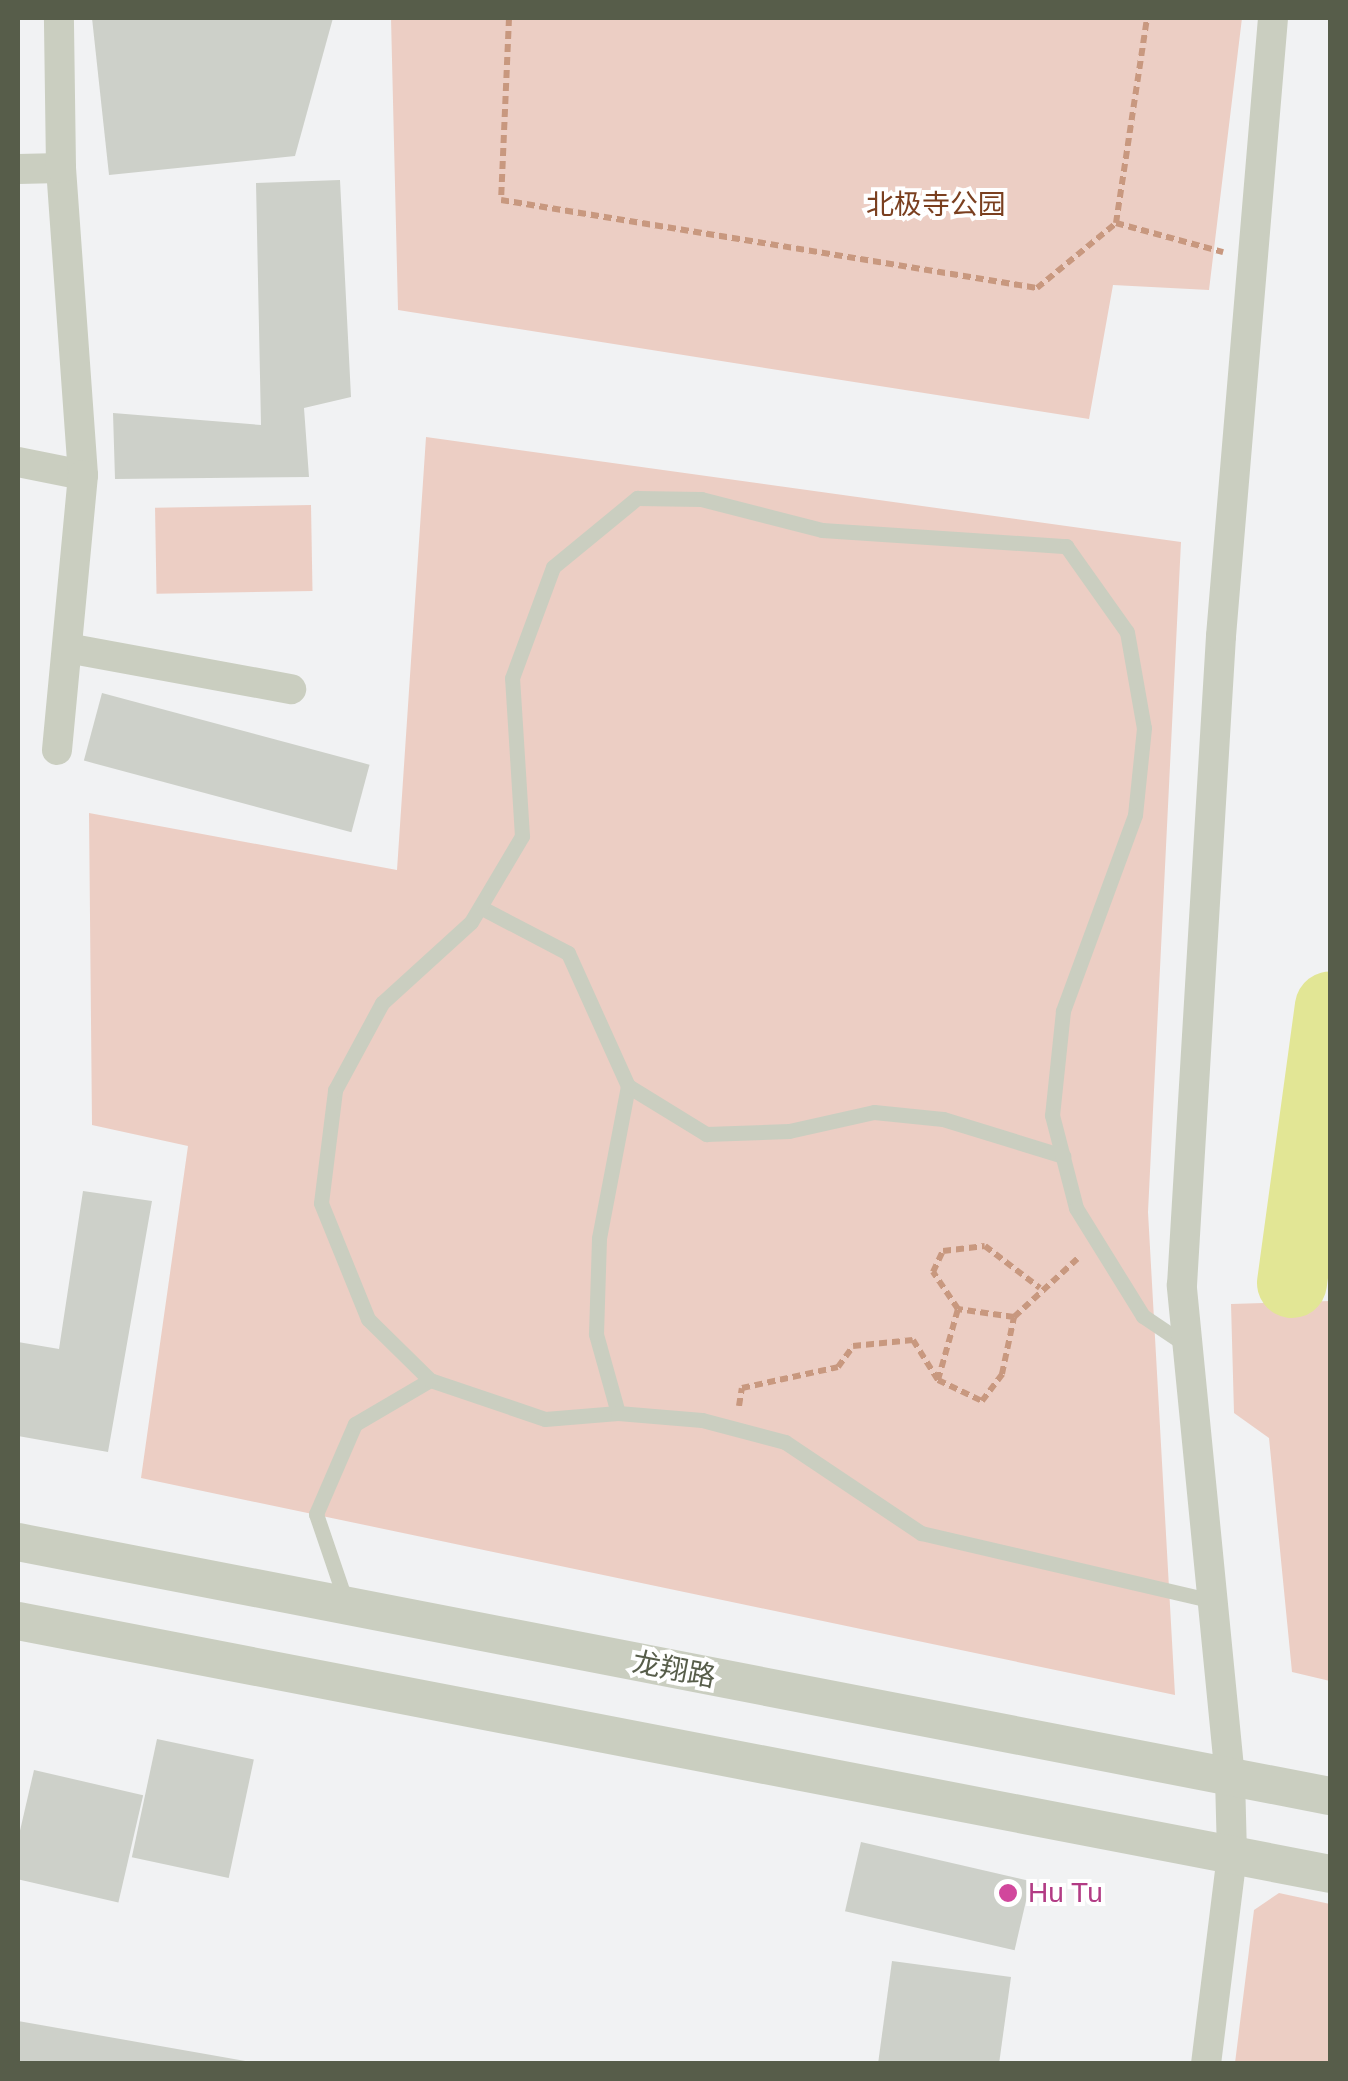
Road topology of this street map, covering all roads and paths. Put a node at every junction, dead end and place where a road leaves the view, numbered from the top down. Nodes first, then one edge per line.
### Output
1 (59, 18) edge
2 (509, 18) edge
3 (1146, 18) edge
4 (1272, 18) edge
5 (61, 168) junction
6 (18, 169) edge
7 (1116, 223) junction
8 (1256, 261) junction
9 (18, 462) edge
10 (84, 475) junction
11 (67, 648) junction
12 (292, 689) dead end
13 (57, 750) dead end
14 (480, 907) junction
15 (628, 1086) junction
16 (1063, 1156) junction
17 (1098, 1243) junction
18 (1040, 1288) junction
19 (958, 1309) junction
20 (1014, 1317) junction
21 (1188, 1346) junction
22 (430, 1380) junction
23 (938, 1380) junction
24 (618, 1413) junction
25 (736, 1429) junction
26 (18, 1542) edge
27 (1212, 1600) junction
28 (348, 1606) junction
29 (18, 1620) edge
30 (1230, 1778) junction
31 (1330, 1796) edge
32 (1232, 1854) junction
33 (1330, 1874) edge
34 (1206, 2064) edge

1 - 5 street
2 - 7 path
3 - 7 path
4 - 8 street
5 - 6 street
5 - 10 street
7 - 8 path
8 - 21 street
9 - 10 street
10 - 11 street
11 - 12 street
11 - 13 street
14 - 15 lane
14 - 16 lane
14 - 22 lane
15 - 16 lane
15 - 24 lane
16 - 17 lane
17 - 18 path
17 - 21 lane
18 - 19 path
18 - 20 path
19 - 20 path
19 - 23 path
20 - 23 path
21 - 27 street
22 - 24 lane
22 - 28 lane
23 - 25 path
24 - 25 lane
25 - 27 lane
26 - 28 street, 龙翔路
27 - 30 street
28 - 30 street, 龙翔路
29 - 32 street
30 - 31 street, 龙翔路
30 - 32 street
32 - 33 street
32 - 34 street

